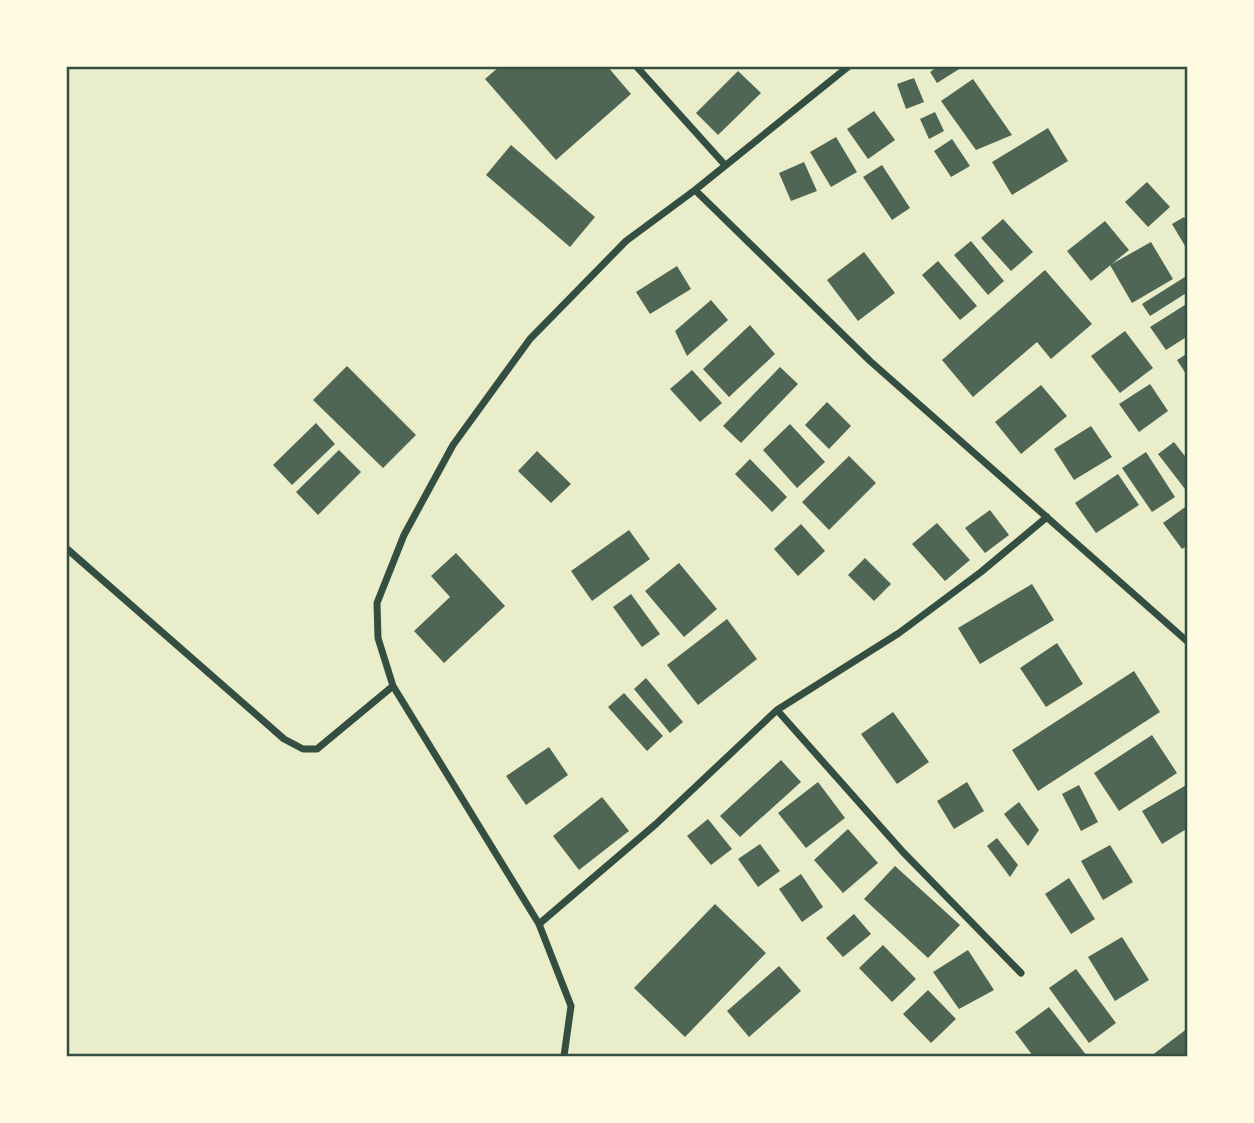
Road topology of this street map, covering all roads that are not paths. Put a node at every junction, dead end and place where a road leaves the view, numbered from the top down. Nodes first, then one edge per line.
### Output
1 (636, 66) edge
2 (849, 66) edge
3 (725, 165) junction
4 (695, 190) junction
5 (1047, 517) junction
6 (66, 548) edge
7 (1188, 642) edge
8 (393, 685) junction
9 (777, 710) junction
10 (539, 924) junction
11 (1021, 974) dead end
12 (564, 1056) edge

1 - 3 street
2 - 3 street
3 - 4 street
4 - 5 street
4 - 8 street
5 - 7 street
5 - 9 street
6 - 8 street
8 - 10 street
9 - 10 street
9 - 11 street
10 - 12 street

